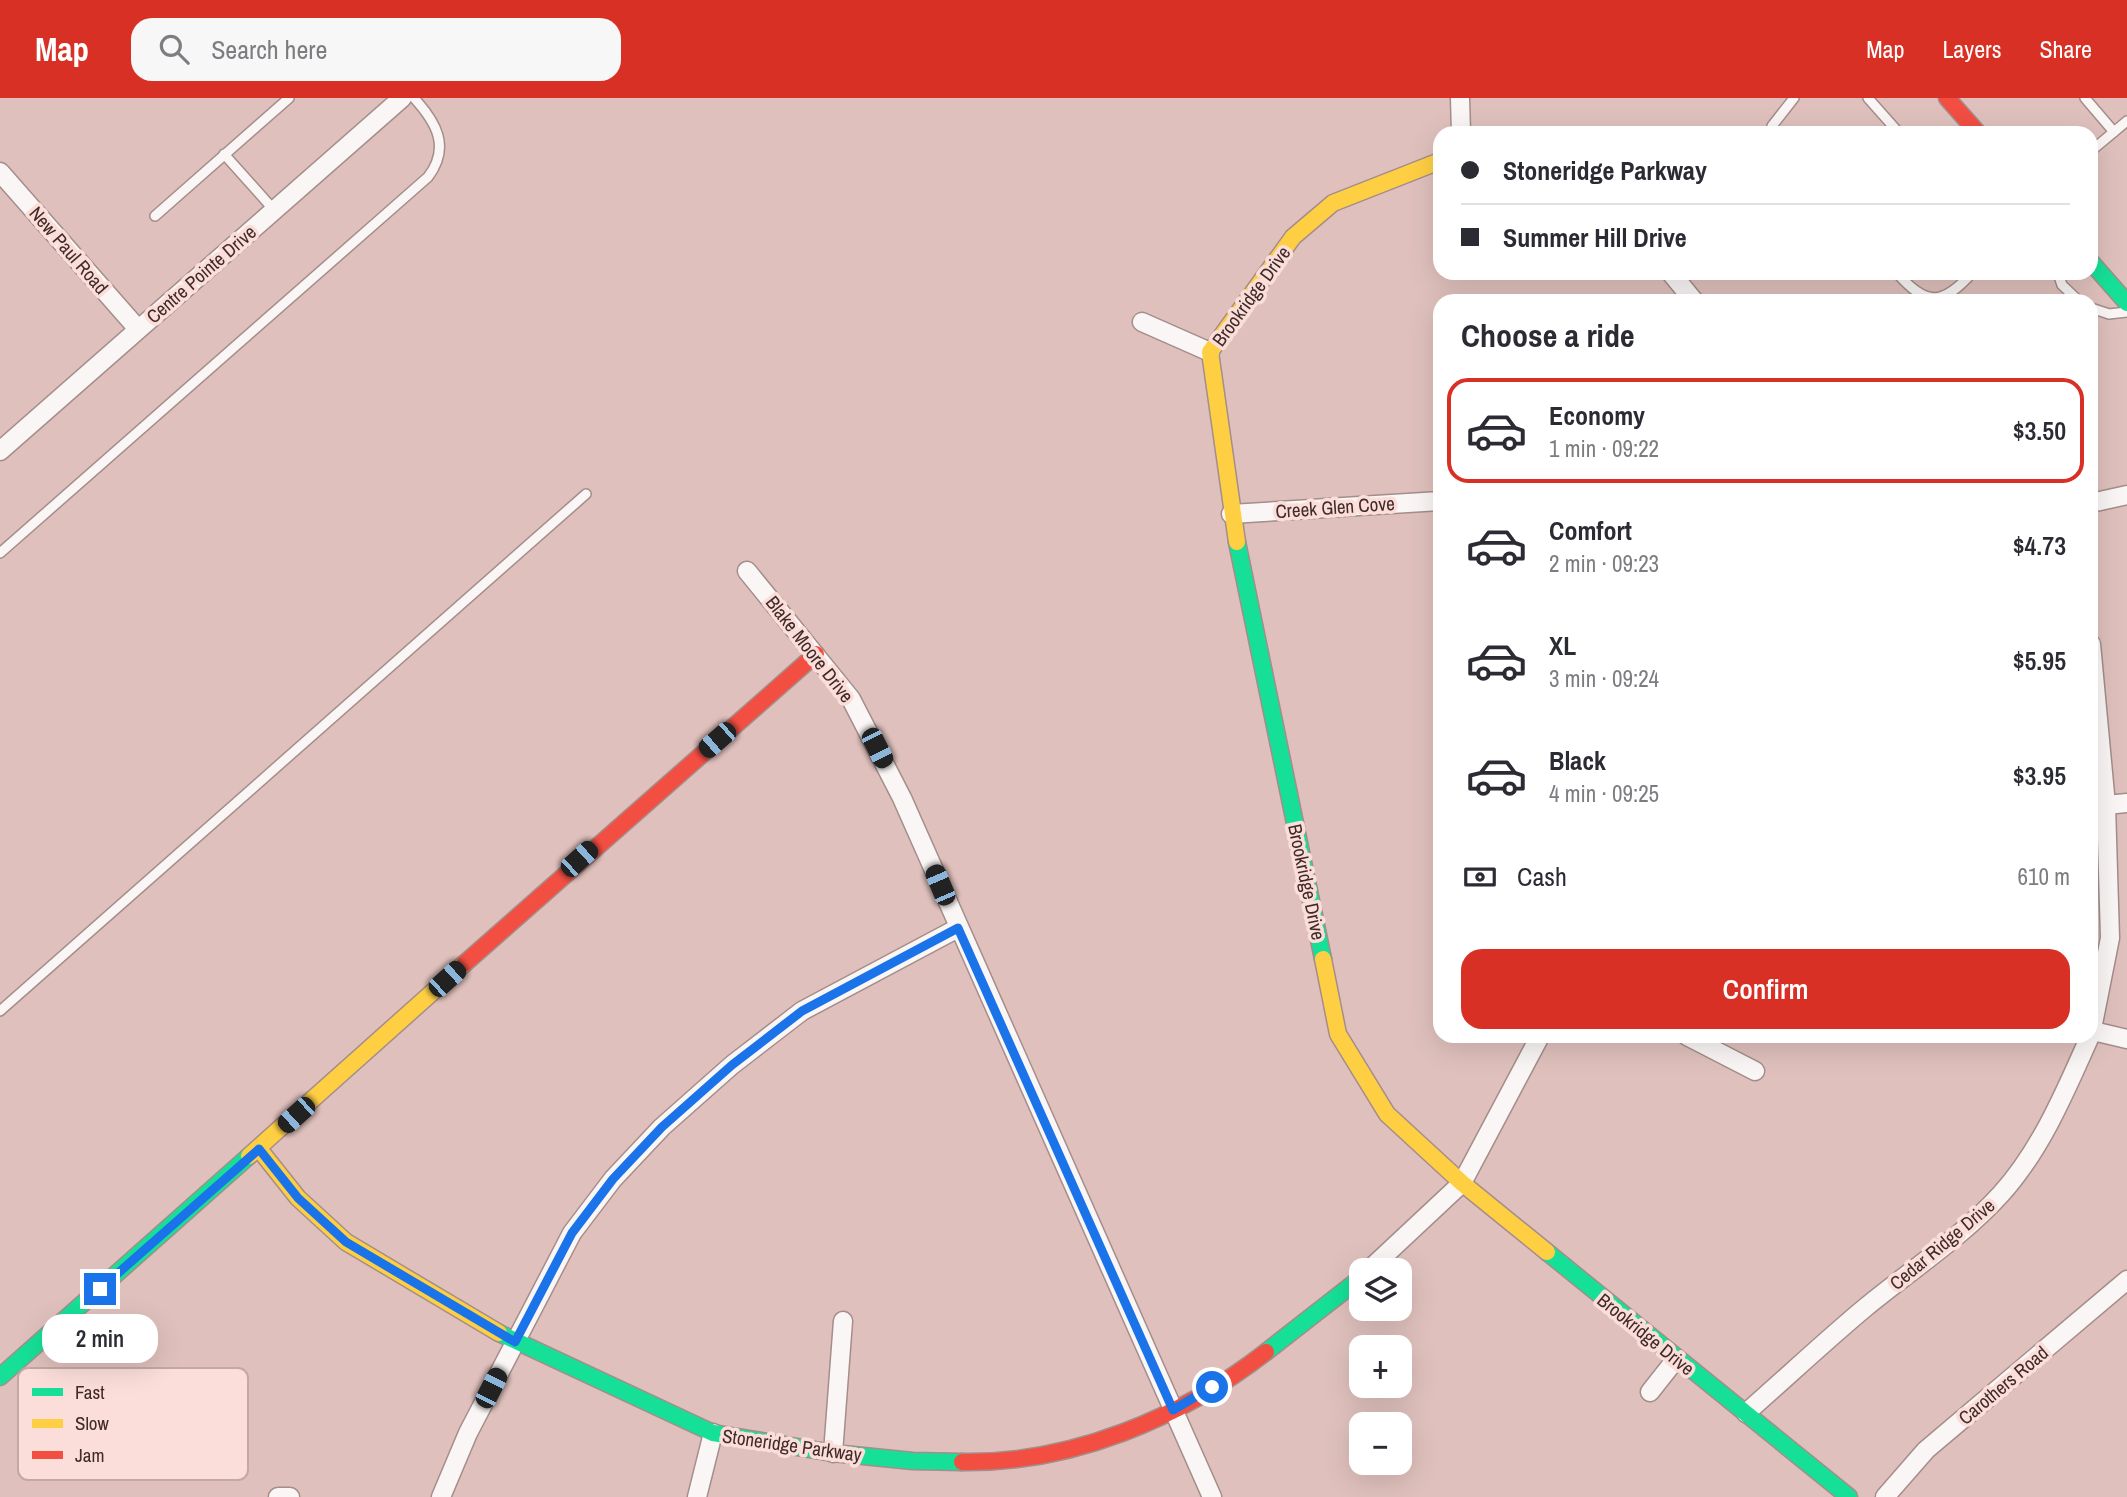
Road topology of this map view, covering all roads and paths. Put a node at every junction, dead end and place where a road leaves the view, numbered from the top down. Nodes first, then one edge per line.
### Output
1 (289, 98) edge
2 (402, 98) edge
3 (414, 98) edge
4 (1460, 98) edge
5 (1794, 98) edge
6 (1868, 98) edge
7 (1947, 98) edge
8 (2085, 98) edge
9 (2127, 121) edge
10 (1461, 126) edge
11 (1772, 126) edge
12 (1893, 126) edge
13 (1972, 126) edge
14 (2114, 132) junction
15 (2098, 145) edge
16 (225, 154) junction
17 (1433, 164) edge
18 (0, 172) edge
19 (274, 210) junction
20 (155, 216) dead end
21 (2098, 270) edge
22 (1677, 280) edge
23 (1903, 280) edge
24 (1964, 280) edge
25 (2060, 280) edge
26 (1688, 294) edge
27 (1916, 294) edge
28 (1947, 294) edge
29 (2072, 294) edge
30 (2127, 304) edge
31 (2098, 310) edge
32 (1142, 322) dead end
33 (138, 329) junction
34 (1210, 352) junction
35 (0, 450) edge
36 (586, 494) dead end
37 (2127, 495) edge
38 (1433, 501) edge
39 (2098, 501) edge
40 (1231, 514) junction
41 (0, 553) edge
42 (747, 571) dead end
43 (816, 654) junction
44 (2098, 719) edge
45 (2127, 803) edge
46 (2106, 804) junction
47 (958, 928) junction
48 (2098, 999) edge
49 (0, 1011) edge
50 (2098, 1035) edge
51 (2127, 1039) edge
52 (1536, 1043) edge
53 (1701, 1043) edge
54 (2087, 1043) edge
55 (1755, 1070) dead end
56 (259, 1149) junction
57 (1462, 1183) junction
58 (1382, 1258) edge
59 (2127, 1280) edge
60 (1349, 1287) edge
61 (843, 1321) dead end
62 (515, 1342) junction
63 (1676, 1359) junction
64 (0, 1377) edge
65 (1650, 1392) dead end
66 (1173, 1410) junction
67 (1746, 1413) junction
68 (713, 1433) junction
69 (833, 1453) junction
70 (278, 1497) edge
71 (290, 1497) edge
72 (441, 1497) edge
73 (697, 1497) edge
74 (1212, 1497) edge
75 (1849, 1497) edge
76 (1885, 1497) edge

1 - 16 lane
2 - 19 street, Centre Pointe Drive
3 - 41 lane
4 - 10 street
5 - 11 lane
6 - 12 lane
7 - 13 street
8 - 14 lane
9 - 14 lane
14 - 15 lane
16 - 19 lane
16 - 20 lane
17 - 34 street, Brookridge Drive
18 - 33 street, New Paul Road
19 - 33 street, Centre Pointe Drive
21 - 30 street
22 - 26 street
23 - 27 lane
24 - 28 lane
25 - 29 lane
30 - 31 lane
32 - 34 street
33 - 35 street, Centre Pointe Drive
34 - 40 street, Brookridge Drive
36 - 49 lane
37 - 39 street
38 - 40 street, Creek Glen Cove
40 - 57 street, Brookridge Drive
42 - 43 street, Blake Moore Drive
43 - 47 street, Blake Moore Drive
43 - 56 street
44 - 46 street, Cedar Ridge Drive
45 - 46 street
46 - 48 street, Cedar Ridge Drive
47 - 62 street
47 - 66 street, Blake Moore Drive
50 - 51 street
52 - 57 street
53 - 55 street
54 - 67 street, Cedar Ridge Drive
56 - 62 street, Stoneridge Parkway
56 - 64 street
57 - 58 street
57 - 63 street, Brookridge Drive
59 - 76 street, Carothers Road
60 - 66 street, Stoneridge Parkway
61 - 69 street
62 - 68 street, Stoneridge Parkway
62 - 72 street
63 - 65 street
63 - 67 street, Brookridge Drive
66 - 69 street, Stoneridge Parkway
66 - 74 street, Blake Moore Drive
67 - 75 street, Brookridge Drive
68 - 69 street, Stoneridge Parkway
68 - 73 street
70 - 71 street

